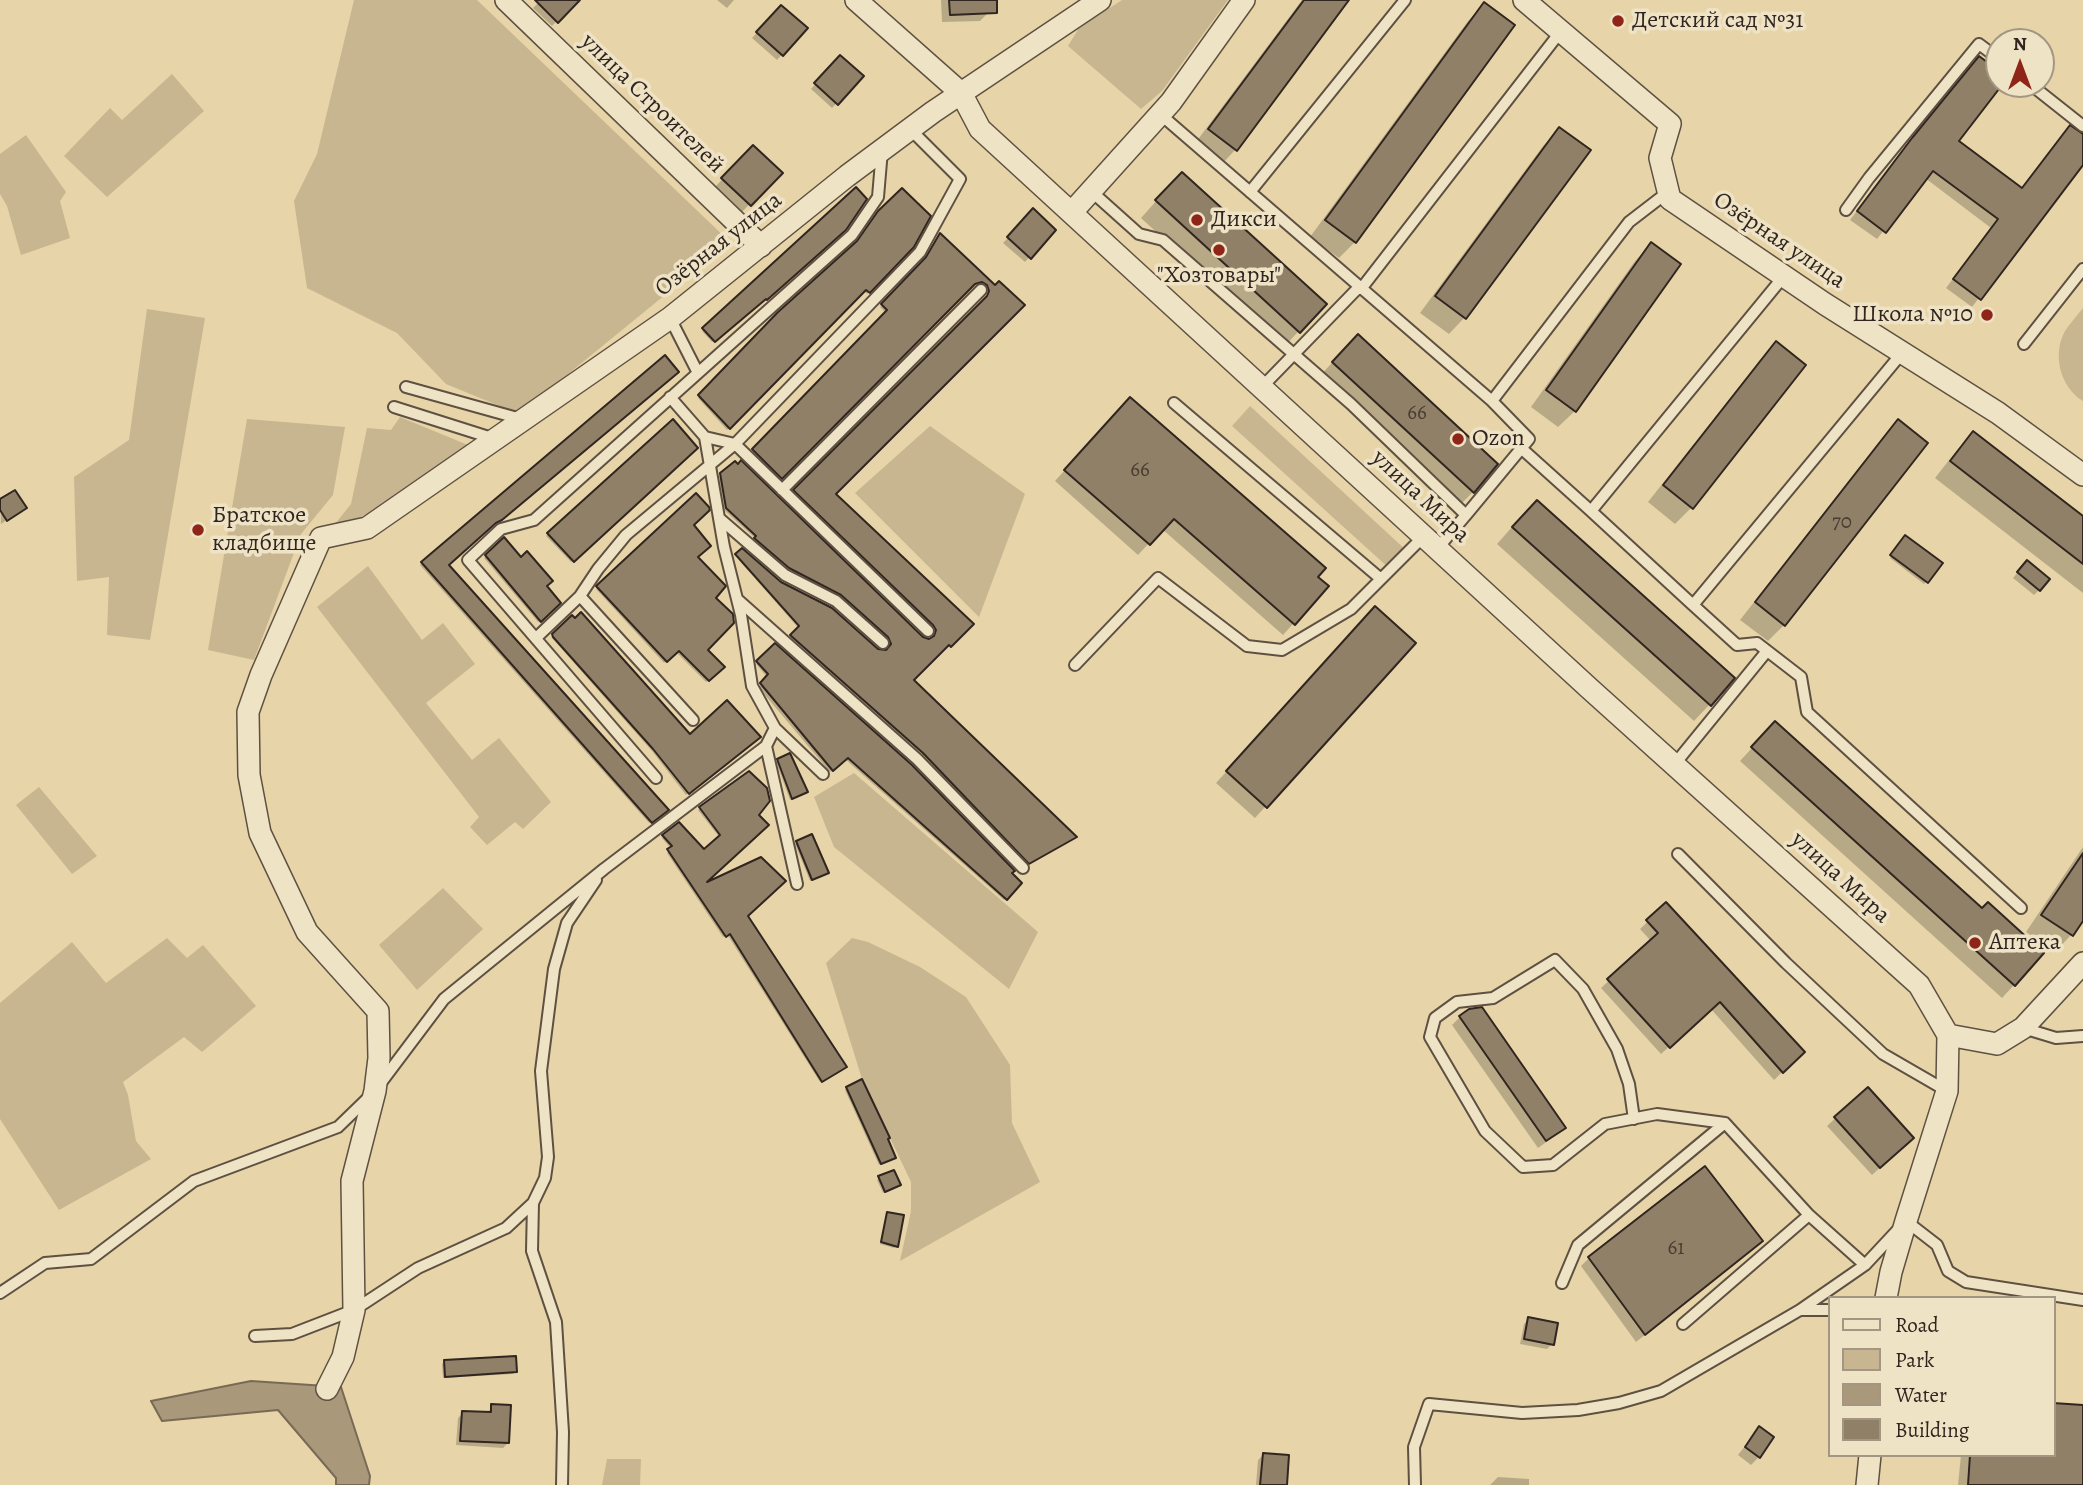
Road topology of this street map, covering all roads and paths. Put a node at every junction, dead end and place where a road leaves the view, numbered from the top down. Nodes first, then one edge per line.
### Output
1 (506, 0) edge
2 (856, 0) edge
3 (1100, 0) edge
4 (1244, 0) edge
5 (1405, 0) edge
6 (1524, 0) edge
7 (1561, 31) junction
8 (1985, 49) edge
9 (961, 93) junction
10 (2048, 98) edge
11 (1160, 114) junction
12 (2083, 126) edge
13 (910, 129) junction
14 (882, 150) junction
15 (1091, 191) junction
16 (1250, 192) junction
17 (1668, 192) junction
18 (1846, 210) dead end
19 (1072, 212) junction
20 (761, 246) junction
21 (2083, 269) edge
22 (1784, 276) junction
23 (1360, 288) junction
24 (981, 289) dead end
25 (670, 318) junction
26 (2024, 344) dead end
27 (1902, 353) junction
28 (1295, 354) junction
29 (698, 373) junction
30 (407, 387) dead end
31 (1262, 387) junction
32 (670, 397) junction
33 (1492, 401) junction
34 (1174, 403) dead end
35 (394, 407) dead end
36 (521, 419) junction
37 (705, 437) junction
38 (495, 439) junction
39 (736, 444) junction
40 (1521, 448) junction
41 (711, 464) junction
42 (2083, 475) edge
43 (782, 490) junction
44 (1591, 511) junction
45 (1466, 515) junction
46 (719, 518) junction
47 (1431, 542) junction
48 (1381, 579) junction
49 (580, 596) junction
50 (737, 599) junction
51 (1693, 605) junction
52 (928, 631) dead end
53 (536, 638) junction
54 (883, 643) dead end
55 (1767, 651) junction
56 (1075, 665) dead end
57 (692, 720) dead end
58 (775, 729) junction
59 (766, 746) junction
60 (1674, 765) junction
61 (823, 774) dead end
62 (656, 778) dead end
63 (1678, 854) dead end
64 (1023, 868) dead end
65 (604, 869) junction
66 (797, 884) dead end
67 (2021, 908) dead end
68 (2083, 963) edge
69 (2023, 1028) junction
70 (1948, 1035) junction
71 (2083, 1036) edge
72 (375, 1091) junction
73 (1947, 1091) junction
74 (1634, 1119) junction
75 (1725, 1123) junction
76 (533, 1203) junction
77 (1809, 1215) junction
78 (1906, 1221) junction
79 (1865, 1265) junction
80 (1562, 1283) dead end
81 (0, 1293) edge
82 (1886, 1296) edge
83 (2083, 1300) edge
84 (354, 1310) junction
85 (1800, 1310) junction
86 (1828, 1310) edge
87 (1683, 1324) dead end
88 (255, 1336) dead end
89 (327, 1389) dead end
90 (1870, 1457) edge
91 (562, 1485) edge
92 (1415, 1485) edge
93 (1867, 1485) edge

1 - 20 street, улица Строителей
2 - 9 street, улица Мира
3 - 9 street, Озёрная улица
4 - 11 street
5 - 16 lane
6 - 7 street
7 - 17 street
7 - 23 lane
8 - 18 lane
9 - 13 street, Озёрная улица
9 - 19 street, улица Мира
10 - 12 lane
11 - 15 street
11 - 16 lane
13 - 14 street, Озёрная улица
13 - 39 lane
14 - 20 street, Озёрная улица
14 - 29 lane
15 - 19 street
15 - 28 lane
16 - 23 lane
17 - 22 street, Озёрная улица
17 - 33 lane
19 - 31 street, улица Мира
20 - 25 street, Озёрная улица
21 - 26 lane
22 - 27 street, Озёрная улица
22 - 44 lane
23 - 28 lane
23 - 33 lane
24 - 43 lane
25 - 29 lane
25 - 36 street, Озёрная улица
27 - 42 street, Озёрная улица
27 - 51 lane
28 - 31 lane
28 - 45 lane
29 - 32 lane
30 - 36 lane
31 - 47 street, улица Мира
32 - 37 lane
32 - 53 lane
33 - 40 lane
34 - 48 lane
35 - 38 lane
36 - 38 street, Озёрная улица
37 - 39 lane
37 - 41 lane
38 - 72 street, Озёрная улица
39 - 41 lane
39 - 43 lane
40 - 44 lane
40 - 45 lane
41 - 46 lane
41 - 49 lane
43 - 52 lane
44 - 51 lane
45 - 47 lane
46 - 50 lane
46 - 54 lane
47 - 48 lane
47 - 60 street, улица Мира
48 - 56 lane
49 - 53 lane
49 - 57 lane
50 - 58 lane
50 - 64 lane
51 - 55 lane
53 - 62 lane
55 - 60 lane
55 - 67 lane
58 - 59 lane
58 - 61 lane
59 - 65 lane
59 - 66 lane
60 - 70 street, улица Мира
63 - 73 lane
65 - 72 lane
65 - 76 lane
68 - 69 street
69 - 70 street
69 - 71 lane
70 - 73 street
72 - 81 lane
72 - 84 street
73 - 78 street
74 - 74 lane
74 - 75 lane
75 - 77 lane
75 - 80 lane
76 - 84 lane
76 - 91 lane
77 - 79 lane
77 - 87 lane
78 - 79 lane
78 - 82 street
78 - 83 lane
79 - 85 lane
84 - 88 lane
84 - 89 street
85 - 86 lane
85 - 92 lane
90 - 93 street

